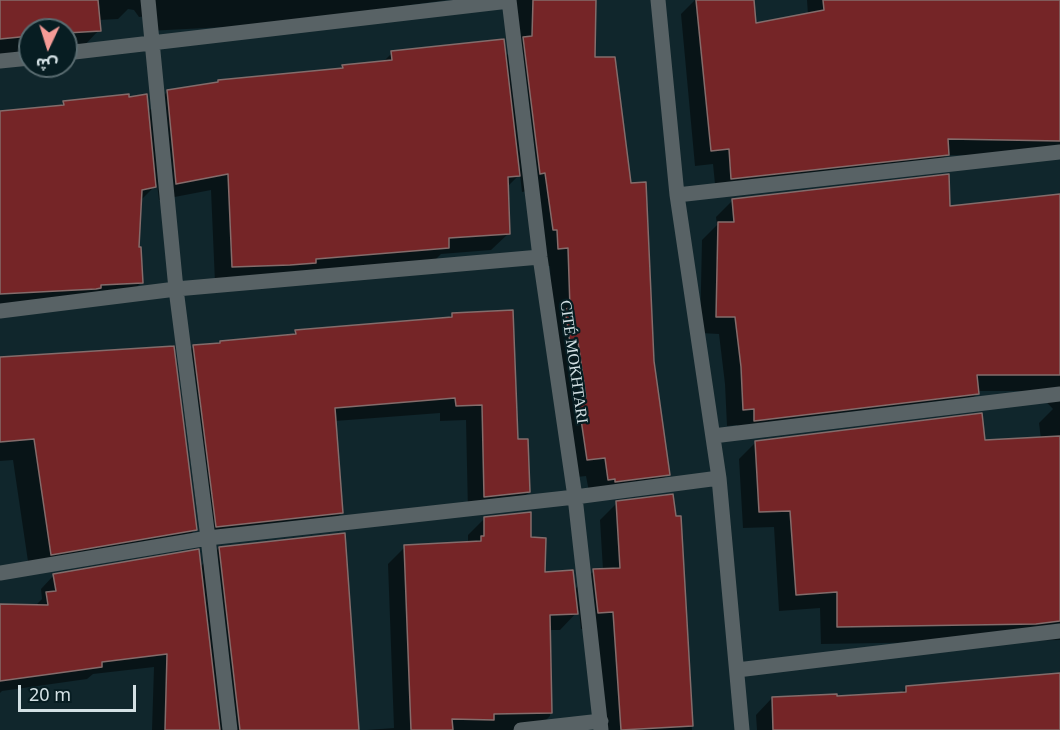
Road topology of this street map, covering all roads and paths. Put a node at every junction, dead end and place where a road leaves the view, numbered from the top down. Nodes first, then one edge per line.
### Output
1 (148, 0) edge
2 (658, 0) edge
3 (509, 1) edge
4 (152, 43) junction
5 (78, 52) edge
6 (18, 59) edge
7 (0, 61) edge
8 (1060, 152) edge
9 (678, 195) junction
10 (540, 257) junction
11 (176, 289) junction
12 (0, 311) edge
13 (1060, 394) edge
14 (713, 436) junction
15 (719, 478) junction
16 (574, 497) junction
17 (208, 538) junction
18 (0, 573) edge
19 (1060, 631) edge
20 (737, 670) junction
21 (601, 726) edge
22 (230, 730) edge
23 (521, 730) edge
24 (742, 730) edge

1 - 4 street
2 - 9 street
3 - 4 street
3 - 10 street, CITÉ MOKHTARI
4 - 5 street
4 - 11 street
6 - 7 street
8 - 9 street
9 - 14 street
10 - 11 street
10 - 16 street, CITÉ MOKHTARI
11 - 12 street
11 - 17 street
13 - 14 street
14 - 15 street
15 - 16 street
15 - 20 street
16 - 17 street
16 - 21 street, CITÉ MOKHTARI
17 - 18 street
17 - 22 street
19 - 20 street
20 - 24 street
21 - 23 street

